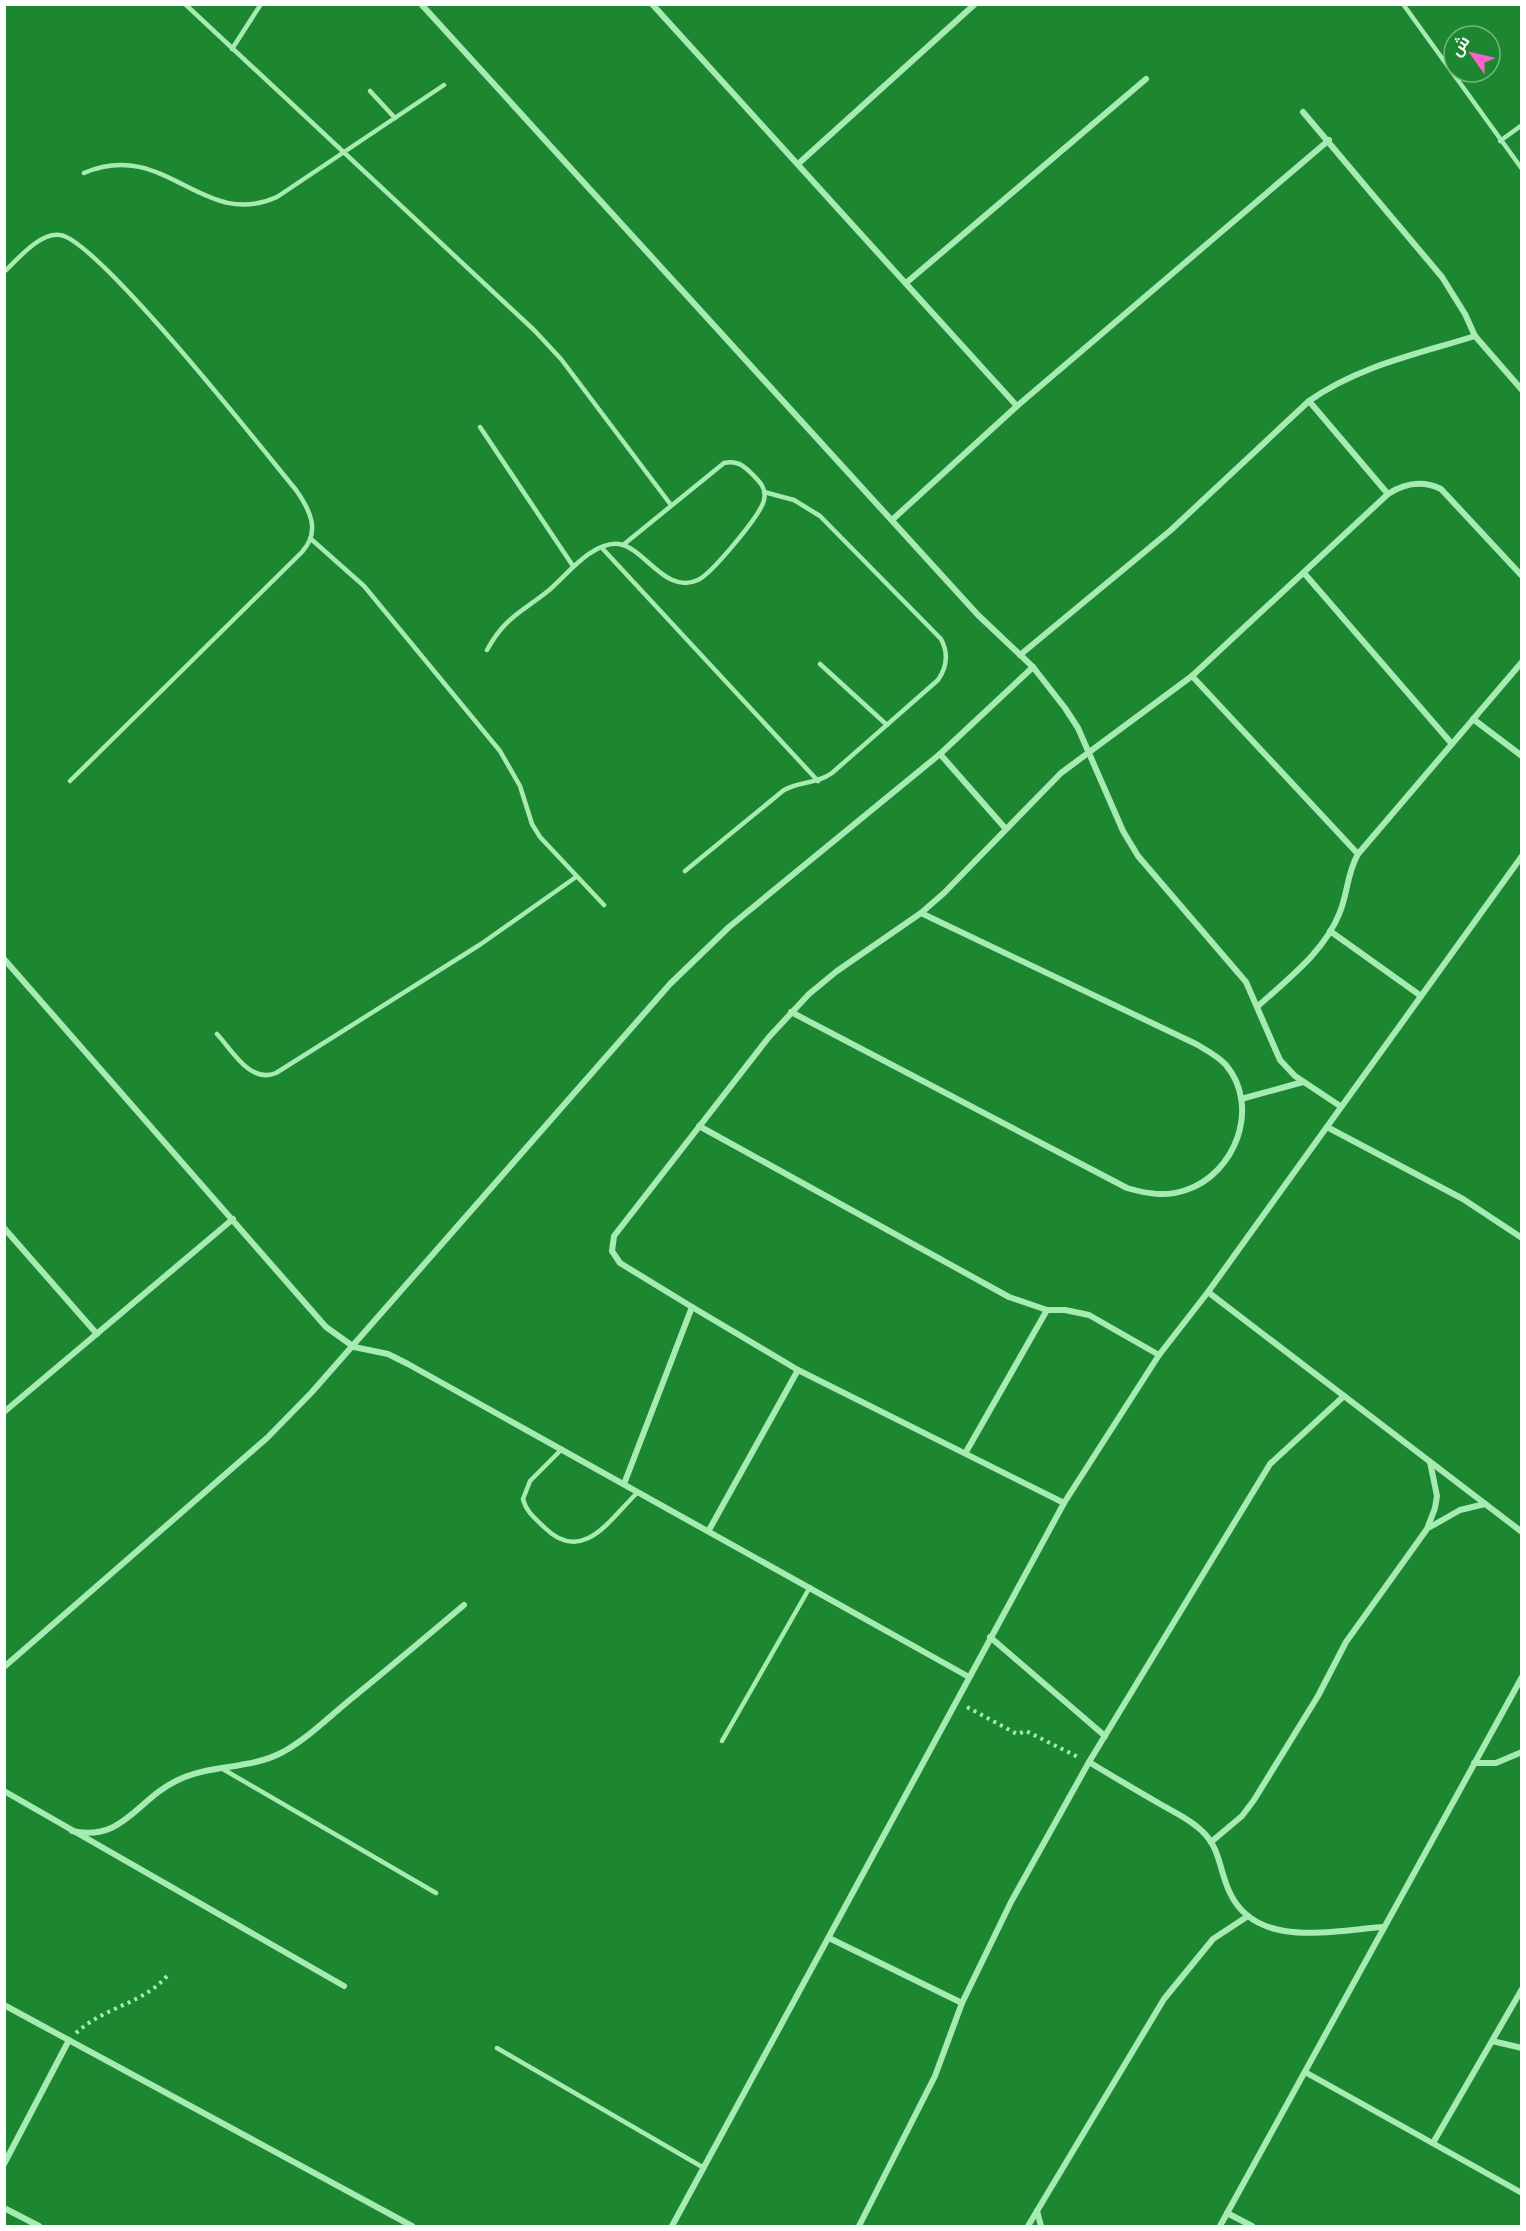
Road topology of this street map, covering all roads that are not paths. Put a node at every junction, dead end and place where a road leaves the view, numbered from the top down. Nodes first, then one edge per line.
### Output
1 (185, 4) edge
2 (261, 4) edge
3 (421, 4) edge
4 (975, 4) edge
5 (1403, 4) edge
6 (655, 5) edge
7 (232, 50) junction
8 (1146, 79) dead end
9 (444, 85) dead end
10 (370, 91) dead end
11 (1303, 112) dead end
12 (395, 118) junction
13 (1521, 125) edge
14 (1329, 140) junction
15 (1500, 141) junction
16 (342, 153) junction
17 (798, 164) junction
18 (1521, 169) edge
19 (84, 173) dead end
20 (4, 272) edge
21 (906, 283) junction
22 (1475, 336) junction
23 (1521, 390) edge
24 (1309, 401) junction
25 (1017, 405) junction
26 (480, 427) dead end
27 (764, 492) junction
28 (1388, 494) junction
29 (671, 505) junction
30 (892, 520) junction
31 (310, 539) junction
32 (623, 545) junction
33 (602, 548) junction
34 (573, 566) junction
35 (1305, 573) junction
36 (1521, 576) edge
37 (488, 650) dead end
38 (1020, 655) junction
39 (1521, 662) edge
40 (820, 663) dead end
41 (1033, 667) junction
42 (1192, 676) junction
43 (1473, 719) junction
44 (887, 725) junction
45 (1452, 744) junction
46 (1088, 751) junction
47 (940, 754) junction
48 (1521, 756) edge
49 (70, 781) dead end
50 (819, 781) junction
51 (1005, 828) junction
52 (1358, 854) junction
53 (1521, 856) edge
54 (685, 871) dead end
55 (576, 877) junction
56 (604, 905) dead end
57 (921, 913) junction
58 (1330, 931) junction
59 (4, 959) edge
60 (1420, 996) junction
61 (1258, 1006) junction
62 (791, 1012) junction
63 (217, 1034) dead end
64 (1303, 1082) junction
65 (1241, 1099) junction
66 (1340, 1106) junction
67 (699, 1126) junction
68 (1327, 1127) junction
69 (233, 1219) junction
70 (4, 1228) edge
71 (1521, 1238) edge
72 (1208, 1292) junction
73 (692, 1308) junction
74 (1047, 1310) junction
75 (97, 1334) junction
76 (354, 1347) junction
77 (1159, 1355) junction
78 (798, 1370) junction
79 (1344, 1396) junction
80 (4, 1412) edge
81 (562, 1449) junction
82 (966, 1452) junction
83 (1430, 1462) junction
84 (624, 1484) junction
85 (638, 1492) junction
86 (1064, 1503) junction
87 (1485, 1504) junction
88 (1427, 1529) junction
89 (709, 1530) junction
90 (1521, 1532) edge
91 (810, 1587) junction
92 (464, 1605) dead end
93 (990, 1637) junction
94 (4, 1666) edge
95 (969, 1677) junction
96 (1521, 1677) edge
97 (1105, 1736) junction
98 (722, 1741) dead end
99 (1521, 1752) edge
100 (1089, 1762) junction
101 (1474, 1763) junction
102 (221, 1768) junction
103 (4, 1791) edge
104 (72, 1831) junction
105 (1211, 1842) junction
106 (436, 1893) dead end
107 (1248, 1916) junction
108 (1384, 1927) junction
109 (829, 1938) junction
110 (344, 1986) dead end
111 (1521, 1989) edge
112 (962, 2003) junction
113 (4, 2005) edge
114 (69, 2040) junction
115 (1492, 2041) junction
116 (497, 2048) dead end
117 (1521, 2048) edge
118 (1305, 2072) junction
119 (1433, 2143) junction
120 (4, 2164) edge
121 (704, 2168) junction
122 (1521, 2193) edge
123 (4, 2208) edge
124 (1037, 2211) junction
125 (1227, 2213) junction
126 (860, 2223) edge
127 (39, 2226) edge
128 (412, 2226) edge
129 (672, 2226) edge
130 (867, 2226) edge
131 (1028, 2226) edge
132 (1041, 2226) edge
133 (1220, 2226) edge
134 (1252, 2226) edge

1 - 7 lane
2 - 7 lane
3 - 30 street
4 - 17 street
5 - 15 lane
6 - 17 street
7 - 16 lane
8 - 21 street
9 - 12 lane
10 - 12 lane
11 - 14 street
12 - 16 lane
13 - 15 lane
14 - 22 street
14 - 25 street
15 - 18 lane
16 - 19 lane
16 - 29 lane
17 - 21 street
20 - 31 lane
21 - 25 street
22 - 23 street
22 - 24 street
24 - 28 street
24 - 38 street
25 - 30 street
26 - 34 lane
27 - 29 lane
27 - 32 lane
27 - 44 lane
28 - 35 street
28 - 36 street
29 - 32 lane
30 - 38 street
31 - 49 lane
31 - 55 lane
32 - 33 lane
33 - 34 lane
33 - 50 lane
34 - 37 lane
35 - 42 street
35 - 45 street
38 - 41 street
39 - 43 street
40 - 44 lane
41 - 46 street
41 - 47 street
42 - 46 street
42 - 52 street
43 - 45 street
43 - 48 street
44 - 50 lane
45 - 52 street
46 - 51 street
46 - 61 street
47 - 51 street
47 - 76 street
50 - 54 lane
51 - 57 street
52 - 58 street
53 - 60 street
55 - 56 lane
55 - 63 lane
57 - 62 street
57 - 65 street
58 - 60 street
58 - 61 street
59 - 69 street
60 - 66 street
61 - 64 street
62 - 65 street
62 - 67 street
64 - 65 street
64 - 66 street
66 - 68 street
67 - 73 street
67 - 74 street
68 - 71 street
68 - 72 street
69 - 75 street
69 - 76 street
70 - 75 street
72 - 77 street
72 - 79 street
73 - 78 street
73 - 84 street
74 - 77 street
74 - 82 street
75 - 80 street
76 - 81 street
76 - 94 street
77 - 86 street
78 - 82 street
78 - 89 street
79 - 83 street
79 - 97 street
81 - 84 street
81 - 85 lane
82 - 86 street
83 - 87 street
83 - 88 street
84 - 85 street
85 - 89 street
86 - 93 street
87 - 88 street
87 - 90 street
88 - 105 street
89 - 91 street
91 - 95 street
91 - 98 lane
92 - 102 street
93 - 95 street
93 - 97 street
95 - 109 street
96 - 101 street
97 - 100 street
99 - 101 street
100 - 105 street
100 - 112 street
101 - 108 street
102 - 104 street
102 - 106 lane
103 - 104 street
104 - 110 street
105 - 107 street
107 - 108 street
107 - 124 street
108 - 118 street
109 - 112 street
109 - 121 street
111 - 115 street
112 - 126 street
113 - 114 street
114 - 120 street
114 - 128 street
115 - 117 street
115 - 119 street
116 - 121 lane
118 - 119 street
118 - 125 street
119 - 122 street
121 - 129 street
123 - 127 street
124 - 131 street
124 - 132 street
125 - 133 street
125 - 134 street
126 - 130 street

